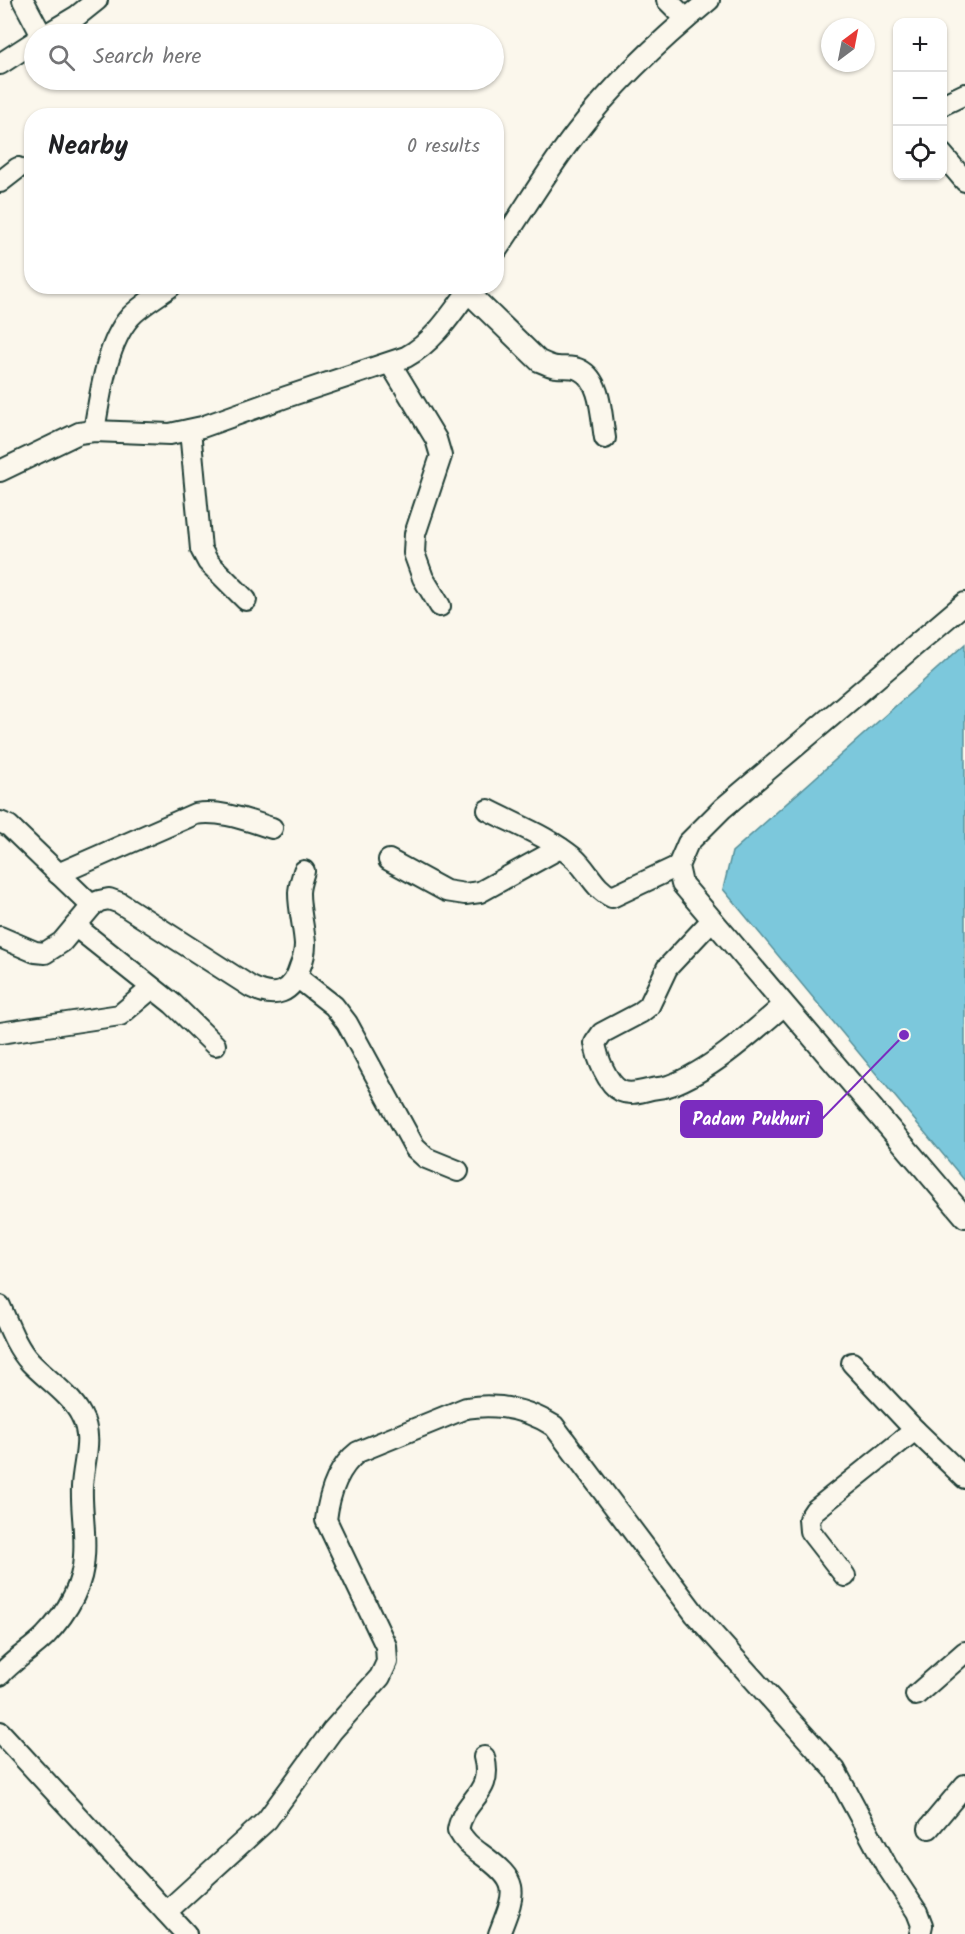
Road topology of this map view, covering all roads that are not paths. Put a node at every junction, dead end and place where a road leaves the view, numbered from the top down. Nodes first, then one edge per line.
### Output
1 (23, 0) edge
2 (97, 0) edge
3 (667, 0) edge
4 (709, 0) edge
5 (686, 19) junction
6 (35, 24) edge
7 (64, 24) edge
8 (24, 48) edge
9 (0, 64) edge
10 (965, 94) edge
11 (947, 103) edge
12 (947, 160) edge
13 (18, 168) dead end
14 (965, 181) edge
15 (0, 182) edge
16 (504, 239) edge
17 (160, 294) edge
18 (466, 294) edge
19 (475, 294) edge
20 (390, 363) junction
21 (190, 430) junction
22 (94, 431) junction
23 (605, 438) dead end
24 (0, 471) edge
25 (246, 600) dead end
26 (965, 603) edge
27 (440, 606) dead end
28 (488, 810) dead end
29 (0, 822) edge
30 (272, 828) dead end
31 (560, 848) junction
32 (389, 860) dead end
33 (678, 866) junction
34 (304, 871) dead end
35 (58, 874) junction
36 (92, 906) junction
37 (712, 920) junction
38 (75, 926) junction
39 (0, 937) edge
40 (297, 977) junction
41 (152, 988) junction
42 (784, 1005) junction
43 (0, 1033) edge
44 (215, 1045) dead end
45 (458, 1171) dead end
46 (965, 1217) edge
47 (0, 1305) edge
48 (852, 1363) dead end
49 (915, 1430) junction
50 (965, 1478) edge
51 (845, 1576) dead end
52 (965, 1652) edge
53 (0, 1675) edge
54 (916, 1695) dead end
55 (0, 1732) edge
56 (484, 1757) dead end
57 (965, 1785) edge
58 (928, 1828) dead end
59 (166, 1912) junction
60 (186, 1934) edge
61 (499, 1934) edge
62 (920, 1934) edge

1 - 6 street
2 - 7 street
3 - 5 street
4 - 5 street
5 - 16 street
8 - 9 street
10 - 11 street
12 - 14 street
13 - 15 street
17 - 22 street
18 - 20 street
19 - 23 street
20 - 21 street
20 - 27 street
21 - 22 street
21 - 25 street
22 - 24 street
26 - 33 street
28 - 31 street
29 - 35 street
30 - 35 street
31 - 32 street
31 - 33 street
33 - 37 street
34 - 40 street
35 - 36 street
36 - 38 street
36 - 40 street
37 - 42 street
37 - 42 street
38 - 39 street
38 - 41 street
40 - 45 street
41 - 43 street
41 - 44 street
42 - 46 street
47 - 53 street
48 - 49 street
49 - 50 street
49 - 51 street
52 - 54 street
55 - 59 street
56 - 61 street
57 - 58 street
59 - 60 street
59 - 62 street

